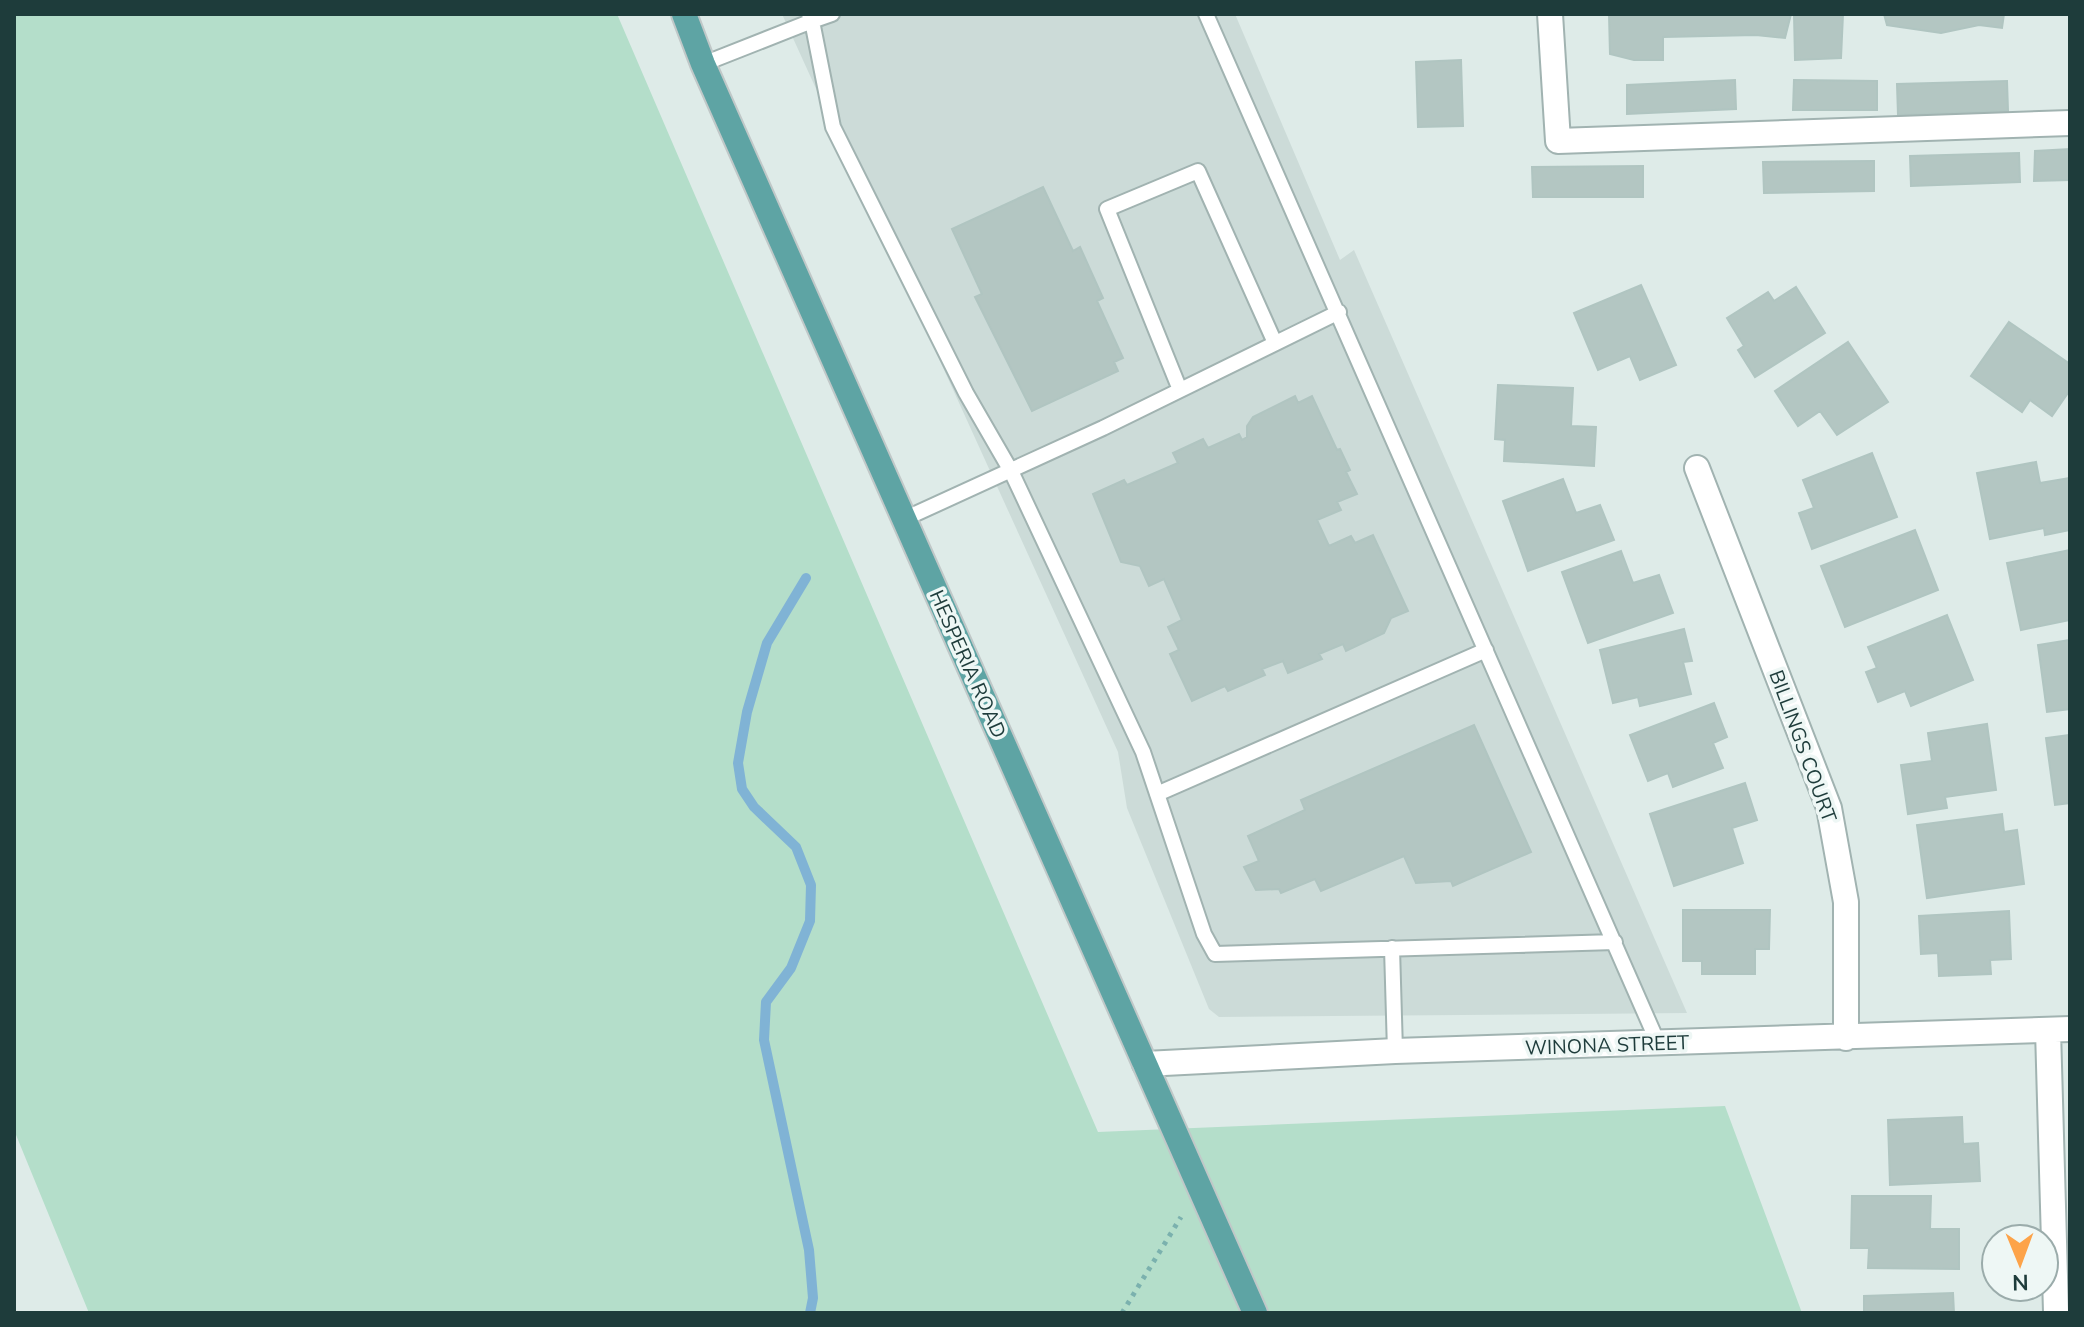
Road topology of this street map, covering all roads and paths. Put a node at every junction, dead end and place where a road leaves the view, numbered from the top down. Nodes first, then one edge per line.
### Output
1 (684, 14) edge
2 (832, 14) edge
3 (1206, 14) edge
4 (1550, 14) edge
5 (810, 18) edge
6 (703, 64) junction
7 (2070, 123) edge
8 (1339, 312) junction
9 (1275, 343) junction
10 (1180, 390) junction
11 (1697, 468) dead end
12 (1011, 471) junction
13 (902, 520) junction
14 (1486, 650) junction
15 (1157, 794) junction
16 (1615, 942) junction
17 (1392, 948) junction
18 (2059, 1030) edge
19 (1846, 1038) junction
20 (1658, 1043) junction
21 (1395, 1051) junction
22 (1145, 1064) junction
23 (1199, 1190) junction
24 (2056, 1312) edge
25 (1122, 1313) edge
26 (1255, 1313) edge

1 - 6 main road, HESPERIA ROAD
2 - 5 lane
3 - 8 lane
4 - 7 street
5 - 6 lane
5 - 12 lane
6 - 13 main road, HESPERIA ROAD
8 - 9 lane
8 - 14 lane
9 - 10 lane
9 - 10 lane
10 - 12 lane
11 - 19 street, BILLINGS COURT
12 - 13 lane
12 - 15 lane
13 - 22 main road, HESPERIA ROAD
14 - 15 lane
14 - 16 lane
15 - 17 lane
16 - 17 lane
16 - 20 lane
17 - 21 lane
18 - 19 street, WINONA STREET
18 - 24 street
19 - 20 street, WINONA STREET
20 - 21 street, WINONA STREET
21 - 22 street, WINONA STREET
22 - 23 main road, HESPERIA ROAD
23 - 25 path
23 - 26 main road, HESPERIA ROAD

